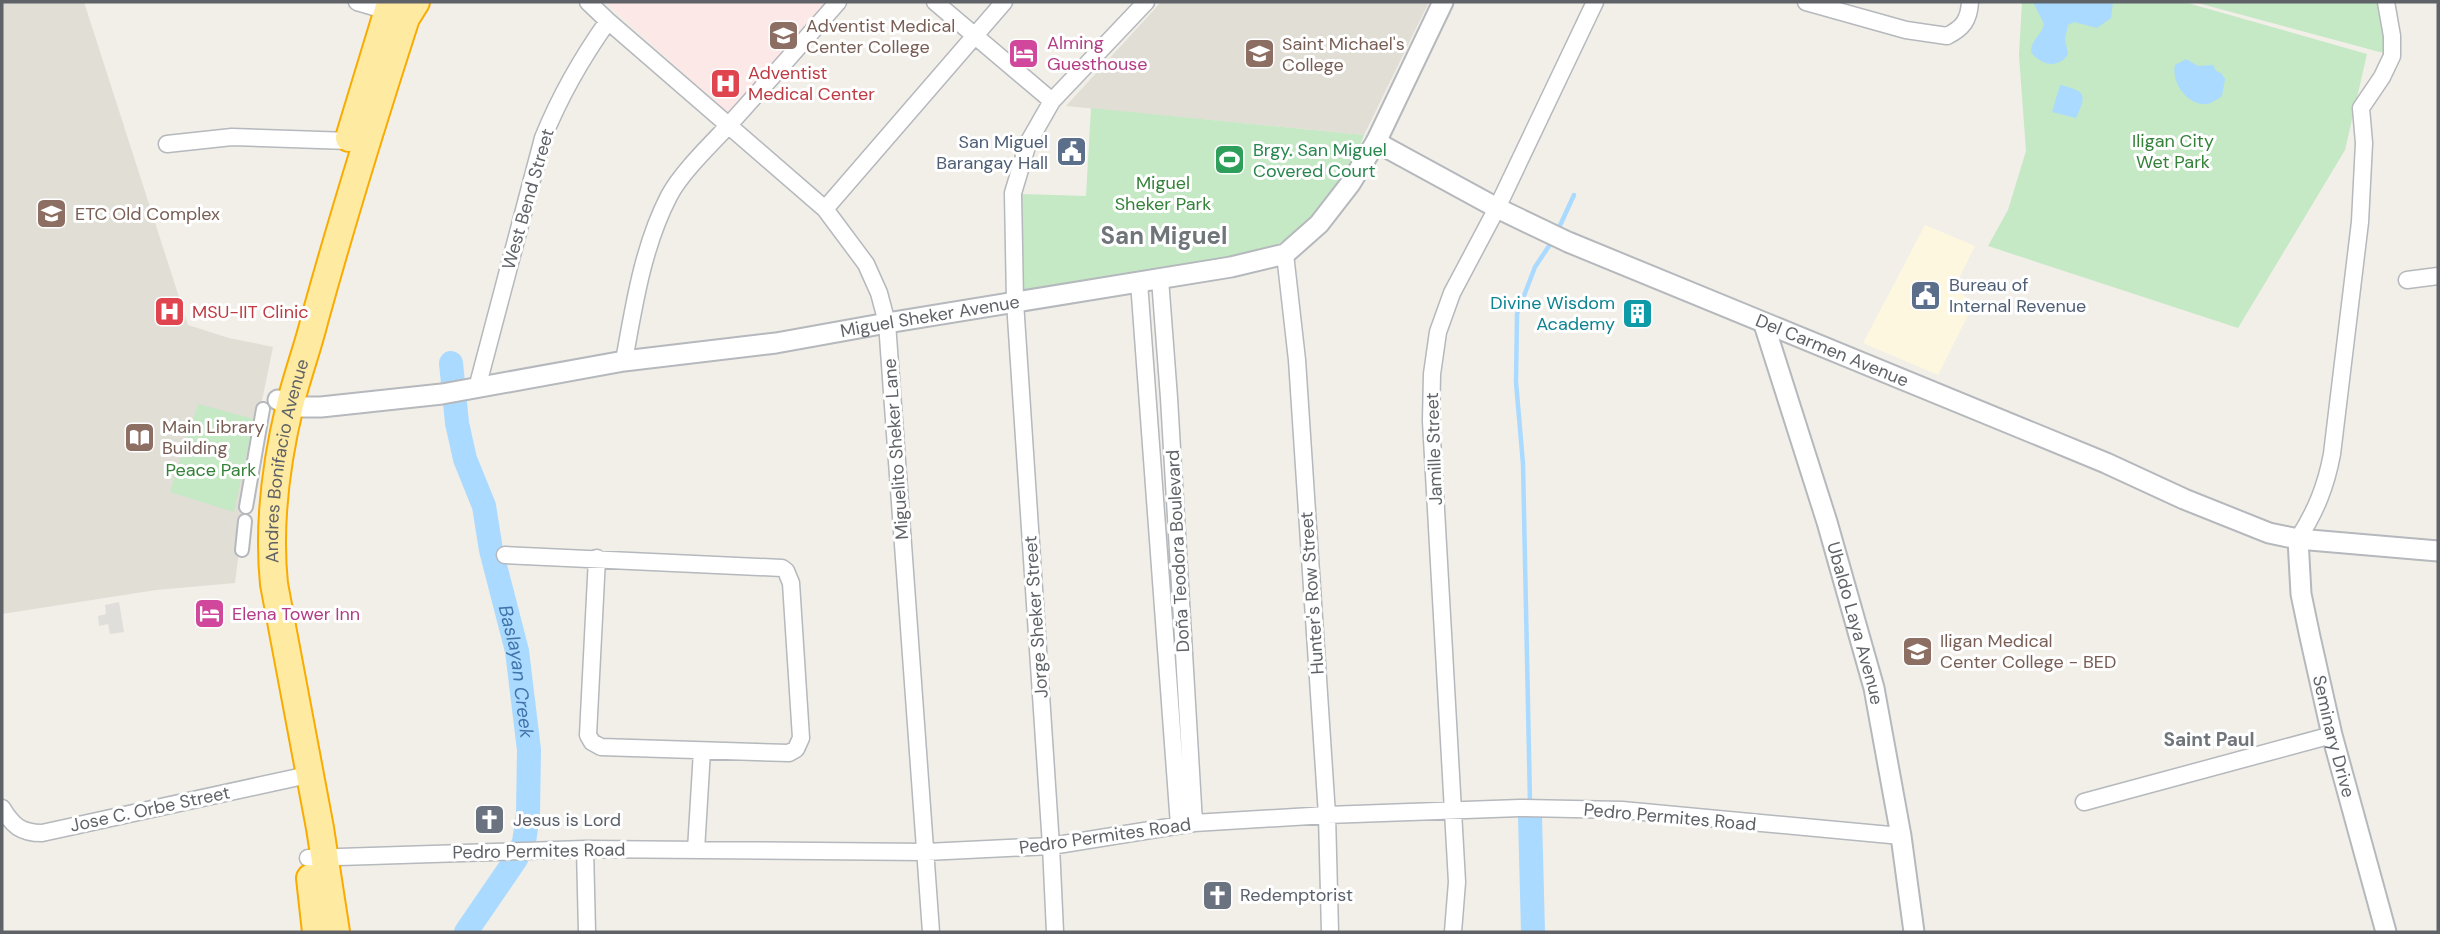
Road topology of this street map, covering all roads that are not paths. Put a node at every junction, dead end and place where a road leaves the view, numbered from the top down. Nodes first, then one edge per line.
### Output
1 (357, 2) edge
2 (588, 2) edge
3 (838, 2) edge
4 (935, 2) edge
5 (1003, 2) edge
6 (1146, 2) edge
7 (1443, 2) edge
8 (1595, 2) edge
9 (1806, 2) edge
10 (1970, 2) edge
11 (2386, 2) edge
12 (401, 8) edge
13 (608, 21) junction
14 (973, 36) junction
15 (1052, 101) junction
16 (728, 126) junction
17 (349, 141) junction
18 (1376, 142) junction
19 (167, 144) dead end
20 (1497, 208) junction
21 (825, 209) junction
22 (1285, 254) junction
23 (2438, 276) edge
24 (1160, 279) junction
25 (2407, 280) dead end
26 (1139, 282) junction
27 (1015, 302) junction
28 (887, 323) junction
29 (1764, 324) junction
30 (624, 361) junction
31 (459, 391) junction
32 (277, 404) junction
33 (2298, 539) junction
34 (242, 550) dead end
35 (2438, 551) edge
36 (505, 555) dead end
37 (597, 558) junction
38 (2332, 735) junction
39 (702, 751) junction
40 (301, 777) junction
41 (2084, 802) dead end
42 (2, 808) edge
43 (1453, 811) junction
44 (1327, 814) junction
45 (1186, 824) junction
46 (1901, 836) junction
47 (1051, 846) junction
48 (585, 849) junction
49 (696, 850) junction
50 (926, 852) junction
51 (316, 857) junction
52 (316, 932) edge
53 (336, 932) edge
54 (587, 932) edge
55 (932, 932) edge
56 (1055, 932) edge
57 (1330, 932) edge
58 (1454, 932) edge
59 (1914, 932) edge
60 (2386, 932) edge

1 - 12 street
2 - 13 street, Miguelito Sheker Lane
3 - 16 street
4 - 14 street
5 - 14 street
6 - 15 street, Jorge Sheker Street
7 - 18 street, Miguel Sheker Avenue
8 - 20 street, Jamille Street
9 - 10 street
11 - 33 street
12 - 17 highway, Andres Bonifacio Avenue
12 - 32 highway, Andres Bonifacio Avenue
13 - 16 street, Miguelito Sheker Lane
13 - 31 street, West Bend Street
14 - 15 street
14 - 21 street
15 - 27 street, Jorge Sheker Street
16 - 21 street, Miguelito Sheker Lane
16 - 30 street
17 - 19 street
17 - 32 highway, Andres Bonifacio Avenue
18 - 20 street, Del Carmen Avenue
18 - 22 street, Miguel Sheker Avenue
20 - 29 street, Del Carmen Avenue
20 - 43 street, Jamille Street
21 - 28 street, Miguelito Sheker Lane
22 - 24 street, Miguel Sheker Avenue
22 - 44 street, Hunter's Row Street
23 - 25 street
24 - 26 street, Miguel Sheker Avenue
24 - 45 street, Doña Teodora Boulevard
26 - 27 street, Miguel Sheker Avenue
26 - 45 street, Doña Teodora Boulevard
27 - 28 street, Miguel Sheker Avenue
27 - 47 street, Jorge Sheker Street
28 - 30 street, Miguel Sheker Avenue
28 - 50 street, Miguelito Sheker Lane
29 - 33 street, Del Carmen Avenue
29 - 46 street, Ubaldo Laya Avenue
30 - 31 street, Miguel Sheker Avenue
31 - 32 street, Miguel Sheker Avenue
32 - 34 street
32 - 40 highway, Andres Bonifacio Avenue
33 - 35 street, Del Carmen Avenue
33 - 38 street, Seminary Drive
36 - 37 street
37 - 39 street
37 - 39 street
38 - 41 street
38 - 60 street, Seminary Drive
39 - 49 street
40 - 42 street, Jose C. Orbe Street
40 - 51 highway, Andres Bonifacio Avenue
43 - 44 street, Pedro Permites Road
43 - 46 street, Pedro Permites Road
43 - 58 street, Jamille Street
44 - 45 street, Pedro Permites Road
44 - 57 street, Hunter's Row Street
45 - 47 street, Pedro Permites Road
46 - 59 street, Ubaldo Laya Avenue
47 - 50 street, Pedro Permites Road
47 - 56 street, Jorge Sheker Street
48 - 49 street, Pedro Permites Road
48 - 51 street, Pedro Permites Road
48 - 54 street
49 - 50 street, Pedro Permites Road
50 - 55 street, Miguelito Sheker Lane
51 - 52 highway, Andres Bonifacio Avenue
51 - 53 highway, Andres Bonifacio Avenue

